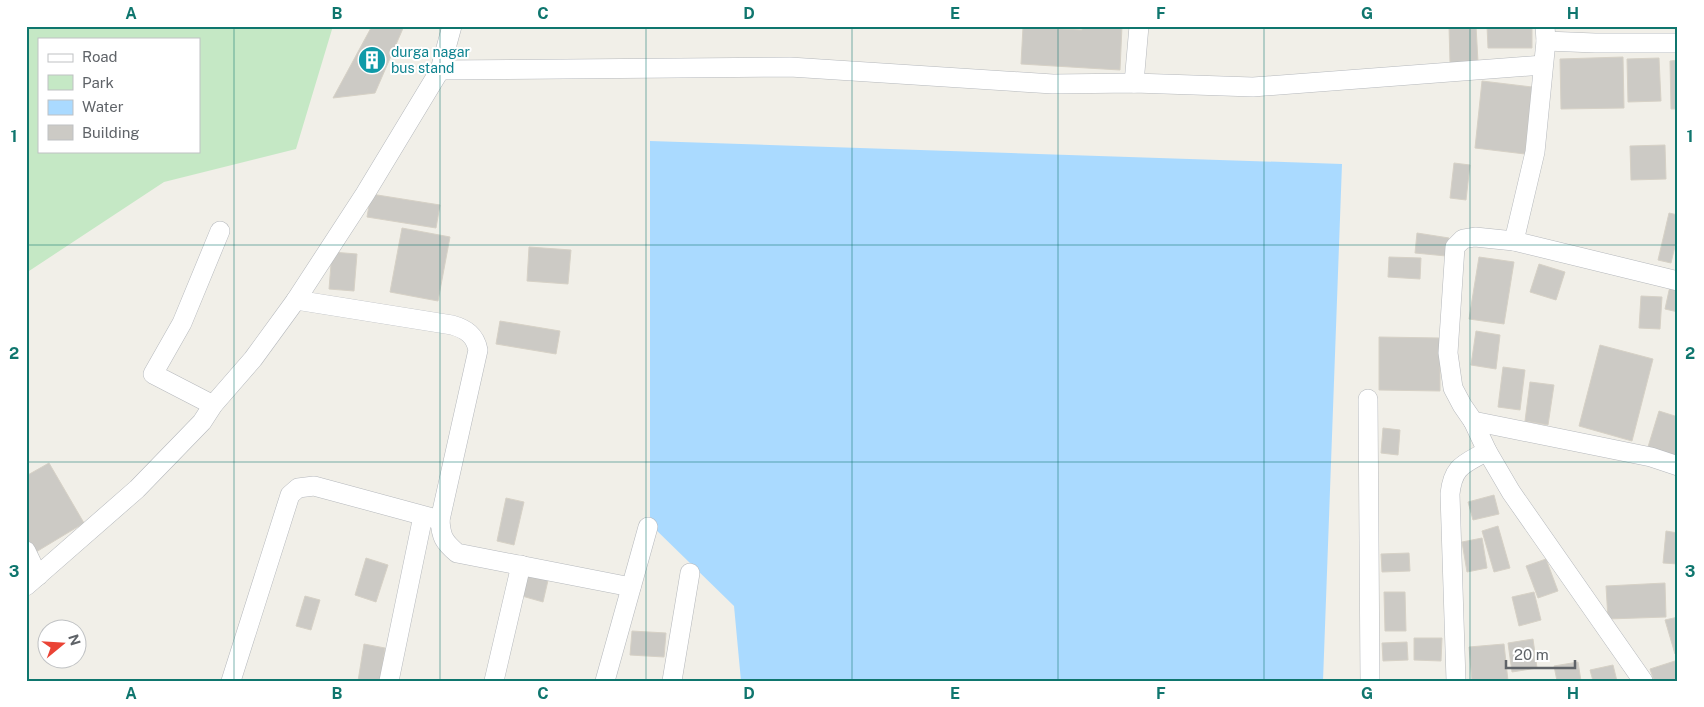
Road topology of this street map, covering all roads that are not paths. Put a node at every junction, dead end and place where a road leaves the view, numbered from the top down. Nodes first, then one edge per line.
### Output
1 (452, 26) edge
2 (1139, 26) edge
3 (1545, 33) edge
4 (1678, 43) edge
5 (1543, 66) junction
6 (440, 70) junction
7 (1134, 83) junction
8 (220, 231) dead end
9 (1514, 241) junction
10 (1678, 281) edge
11 (296, 300) junction
12 (1368, 400) dead end
13 (213, 405) junction
14 (1473, 421) junction
15 (1487, 451) junction
16 (1678, 466) edge
17 (432, 518) junction
18 (648, 527) dead end
19 (26, 551) edge
20 (521, 565) junction
21 (690, 573) dead end
22 (32, 581) edge
23 (632, 587) junction
24 (231, 681) edge
25 (389, 681) edge
26 (494, 681) edge
27 (606, 681) edge
28 (672, 681) edge
29 (1370, 681) edge
30 (1456, 681) edge
31 (1643, 681) edge

1 - 6 street
2 - 7 street
3 - 4 street
3 - 5 street
5 - 7 street
5 - 9 street
6 - 7 street
6 - 11 street
8 - 13 street
9 - 10 street
9 - 14 street
11 - 13 street
11 - 17 street
12 - 29 street
13 - 22 street
14 - 15 street
14 - 16 street
15 - 30 street
15 - 31 street
17 - 20 street
17 - 24 street
17 - 25 street
18 - 23 street
19 - 22 street
20 - 23 street
20 - 26 street
21 - 28 street
23 - 27 street

